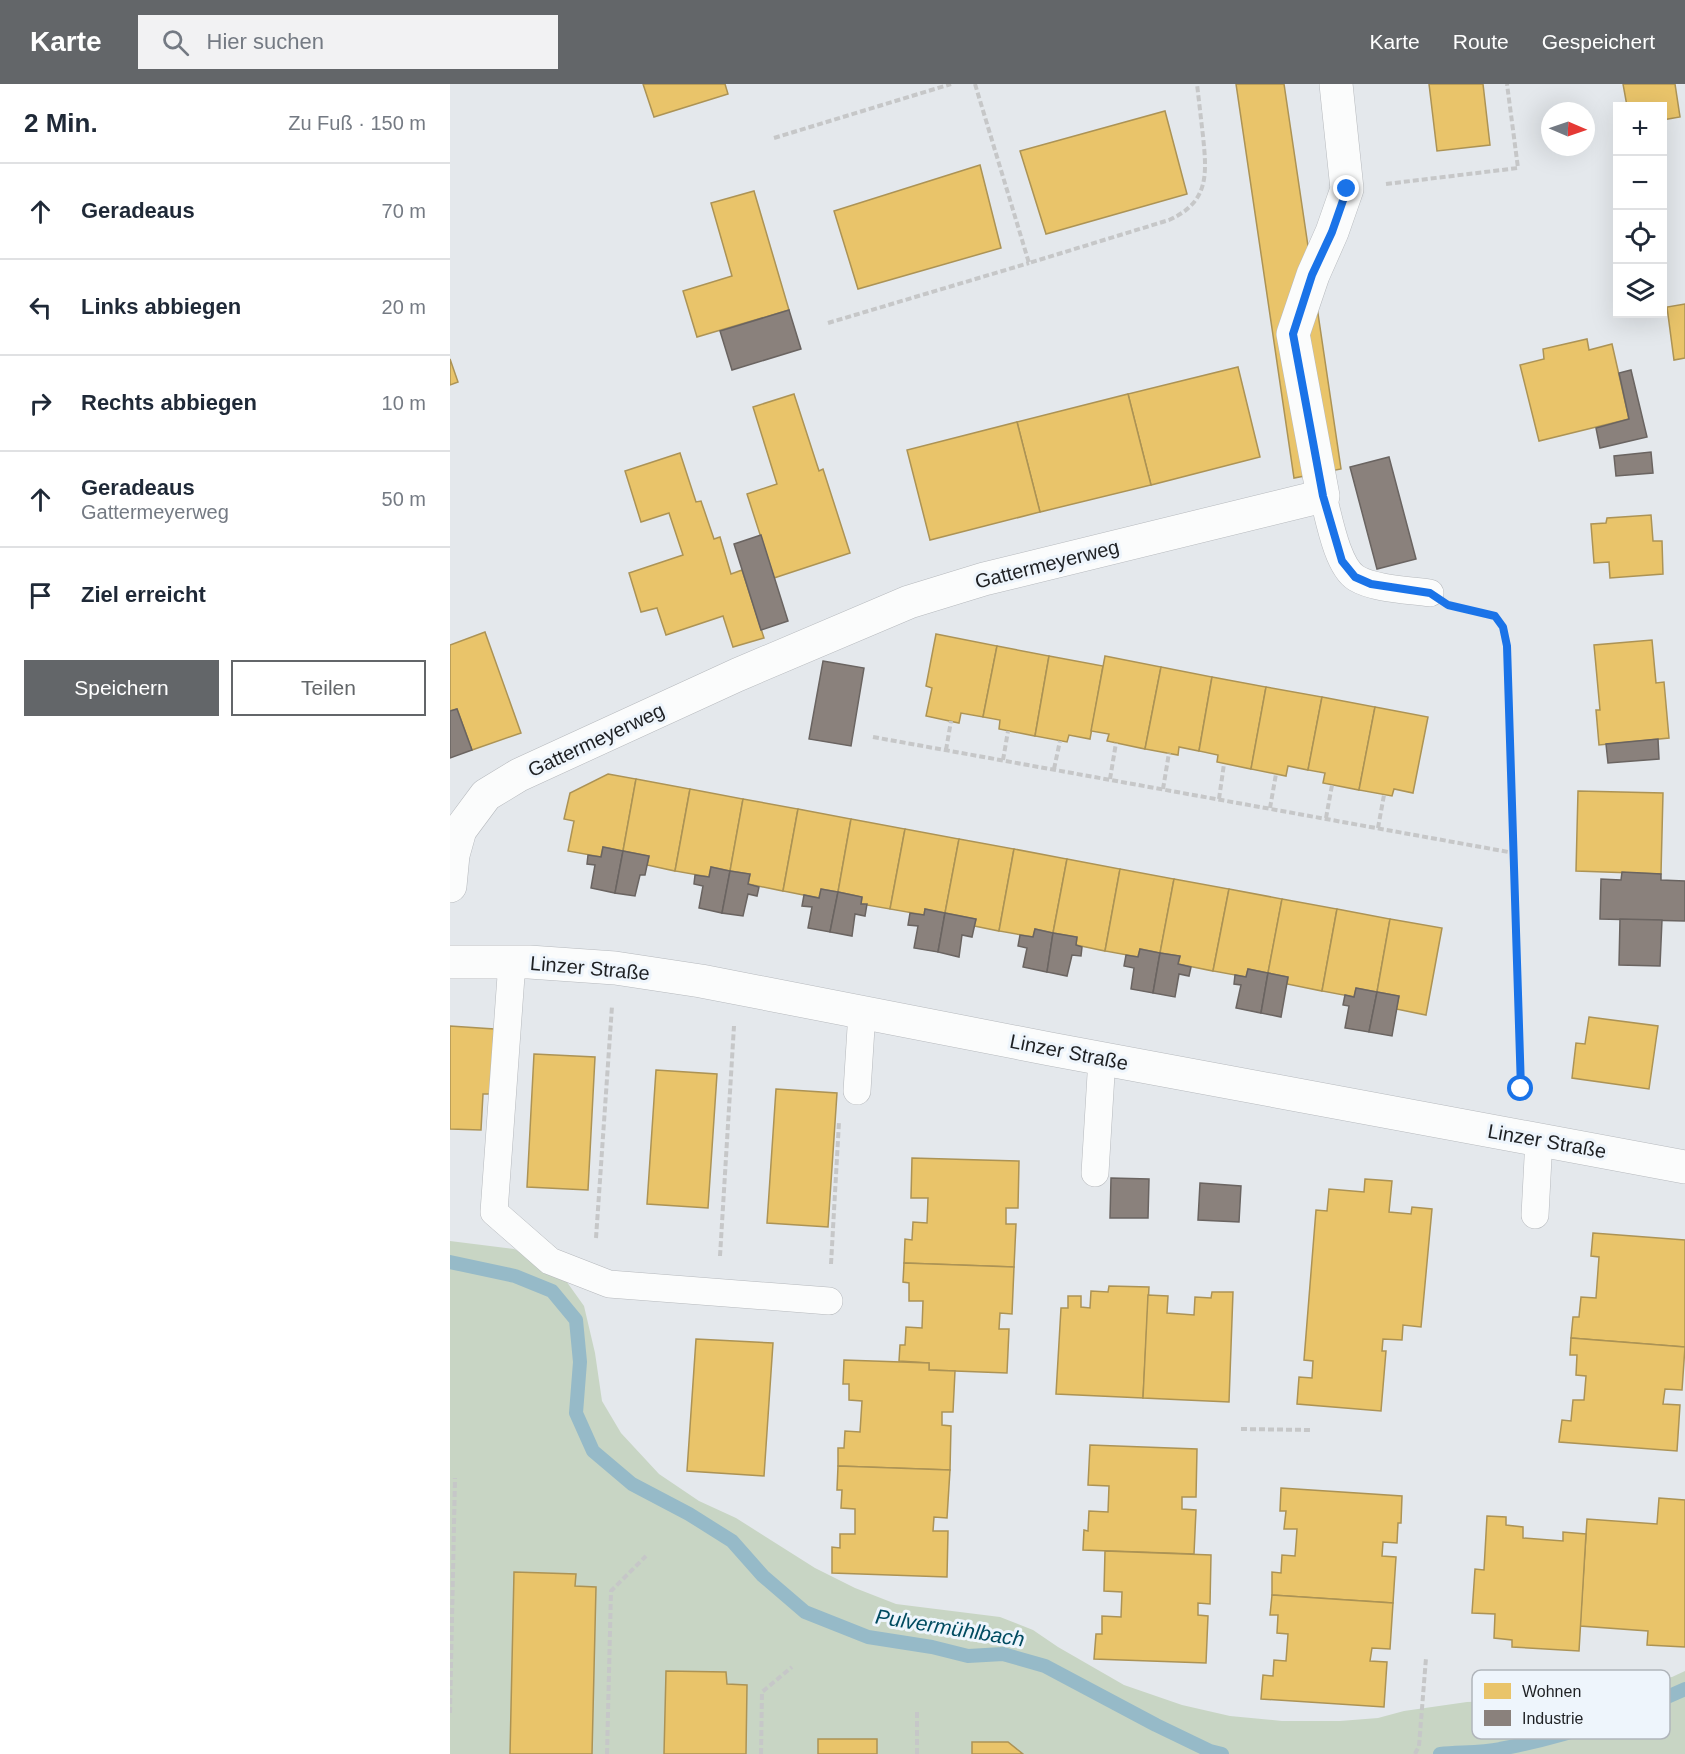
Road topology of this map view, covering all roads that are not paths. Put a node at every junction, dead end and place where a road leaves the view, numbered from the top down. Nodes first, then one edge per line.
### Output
1 (1336, 84) edge
2 (1323, 496) junction
3 (1430, 593) road end
4 (450, 886) edge
5 (450, 962) edge
6 (513, 962) junction
7 (862, 1012) junction
8 (1102, 1058) junction
9 (857, 1091) dead end
10 (1539, 1139) junction
11 (1685, 1167) edge
12 (1095, 1173) dead end
13 (1535, 1215) dead end
14 (829, 1300) road end

1 - 2 street
2 - 3 lane
2 - 4 street, Gattermeyerweg
5 - 6 street, Linzer Straße
6 - 7 street, Linzer Straße
6 - 14 lane
7 - 8 street, Linzer Straße
7 - 9 lane
8 - 10 street, Linzer Straße
8 - 12 lane
10 - 11 street, Linzer Straße
10 - 13 lane

